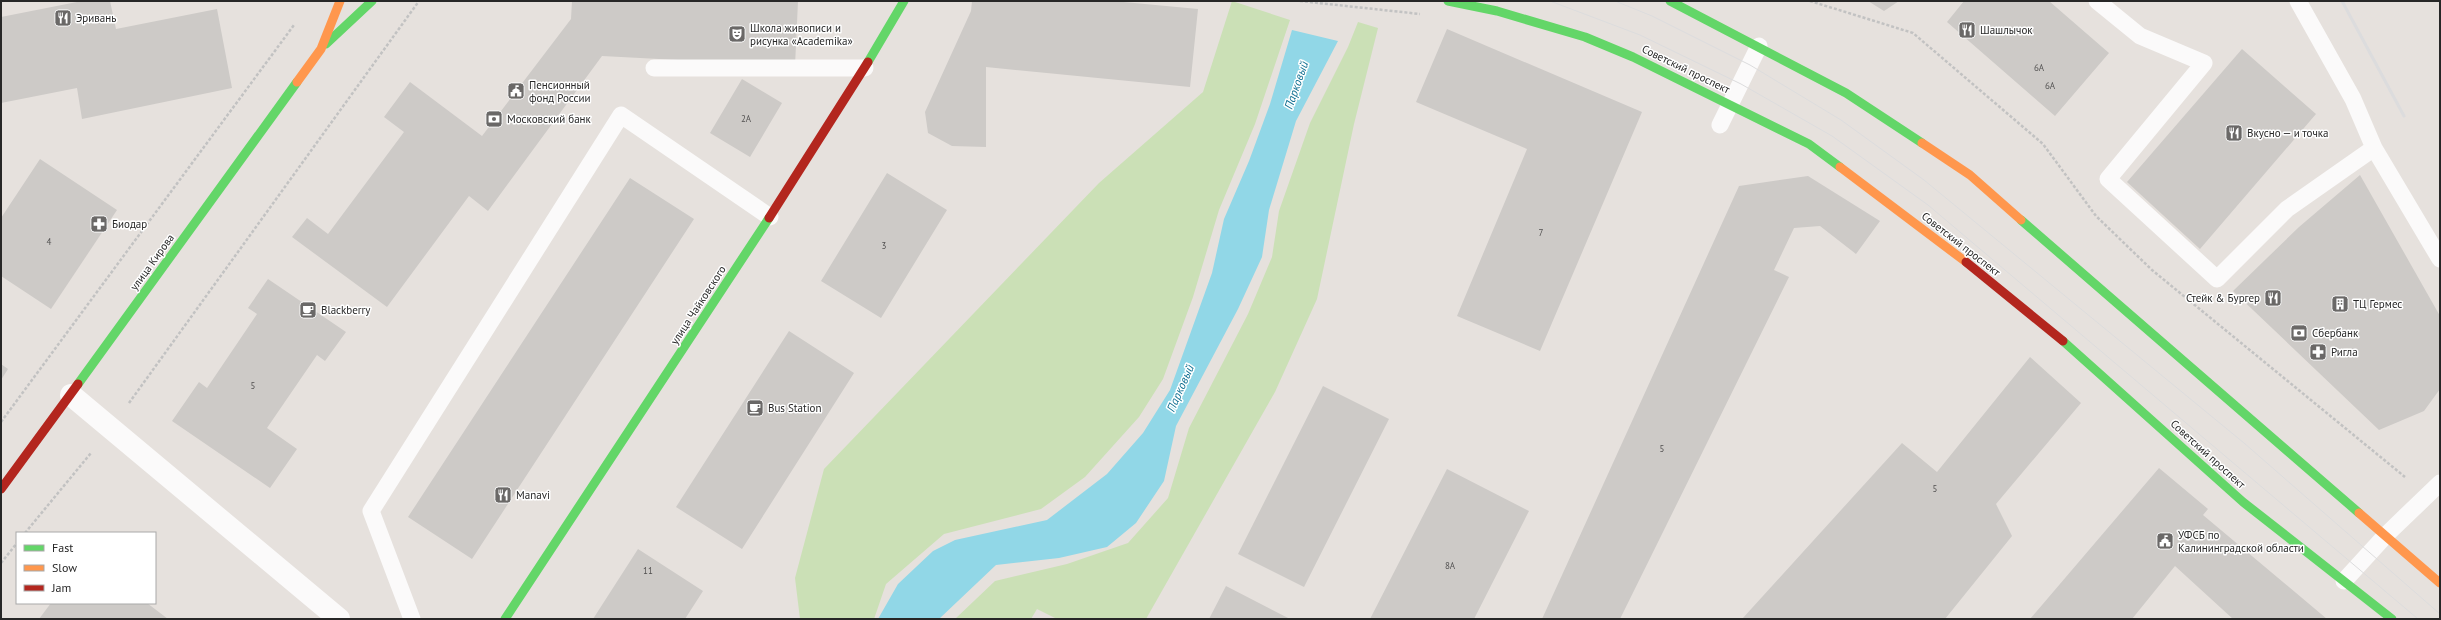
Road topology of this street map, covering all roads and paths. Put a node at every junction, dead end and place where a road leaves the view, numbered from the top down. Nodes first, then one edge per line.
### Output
1 (340, 1) edge
2 (372, 1) edge
3 (419, 1) edge
4 (904, 1) edge
5 (1300, 1) edge
6 (1448, 1) edge
7 (1670, 1) edge
8 (2097, 1) edge
9 (2298, 1) edge
10 (1421, 14) dead end
11 (323, 15) dead end
12 (295, 24) dead end
13 (1759, 46) junction
14 (321, 49) junction
15 (654, 68) dead end
16 (865, 68) junction
17 (1730, 105) junction
18 (1720, 125) dead end
19 (2374, 148) junction
20 (770, 217) junction
21 (2440, 259) edge
22 (71, 395) junction
23 (1, 422) edge
24 (111, 429) junction
25 (2440, 483) edge
26 (1, 489) edge
27 (26, 532) edge
28 (2386, 535) junction
29 (16, 544) edge
30 (1, 563) edge
31 (2344, 581) junction
32 (2440, 583) edge
33 (339, 619) edge
34 (412, 619) edge
35 (505, 619) edge
36 (2392, 619) edge

1 - 14 main road, улица Кирова
2 - 14 main road
3 - 24 path
4 - 16 main road, улица Чайковского
5 - 10 path
6 - 17 main road, Советский проспект
7 - 13 main road
8 - 19 lane
9 - 19 lane
11 - 14 main road
12 - 23 path
13 - 17 lane
13 - 28 main road
14 - 22 main road, улица Кирова
15 - 16 lane
16 - 20 main road, улица Чайковского
17 - 18 lane
17 - 31 main road, Советский проспект
19 - 21 lane
20 - 34 lane
20 - 35 main road, улица Чайковского
22 - 24 street
22 - 26 main road, улица Кирова
24 - 27 path
24 - 33 street
25 - 28 lane
28 - 31 lane
28 - 32 main road
29 - 30 path
31 - 36 main road, Советский проспект

